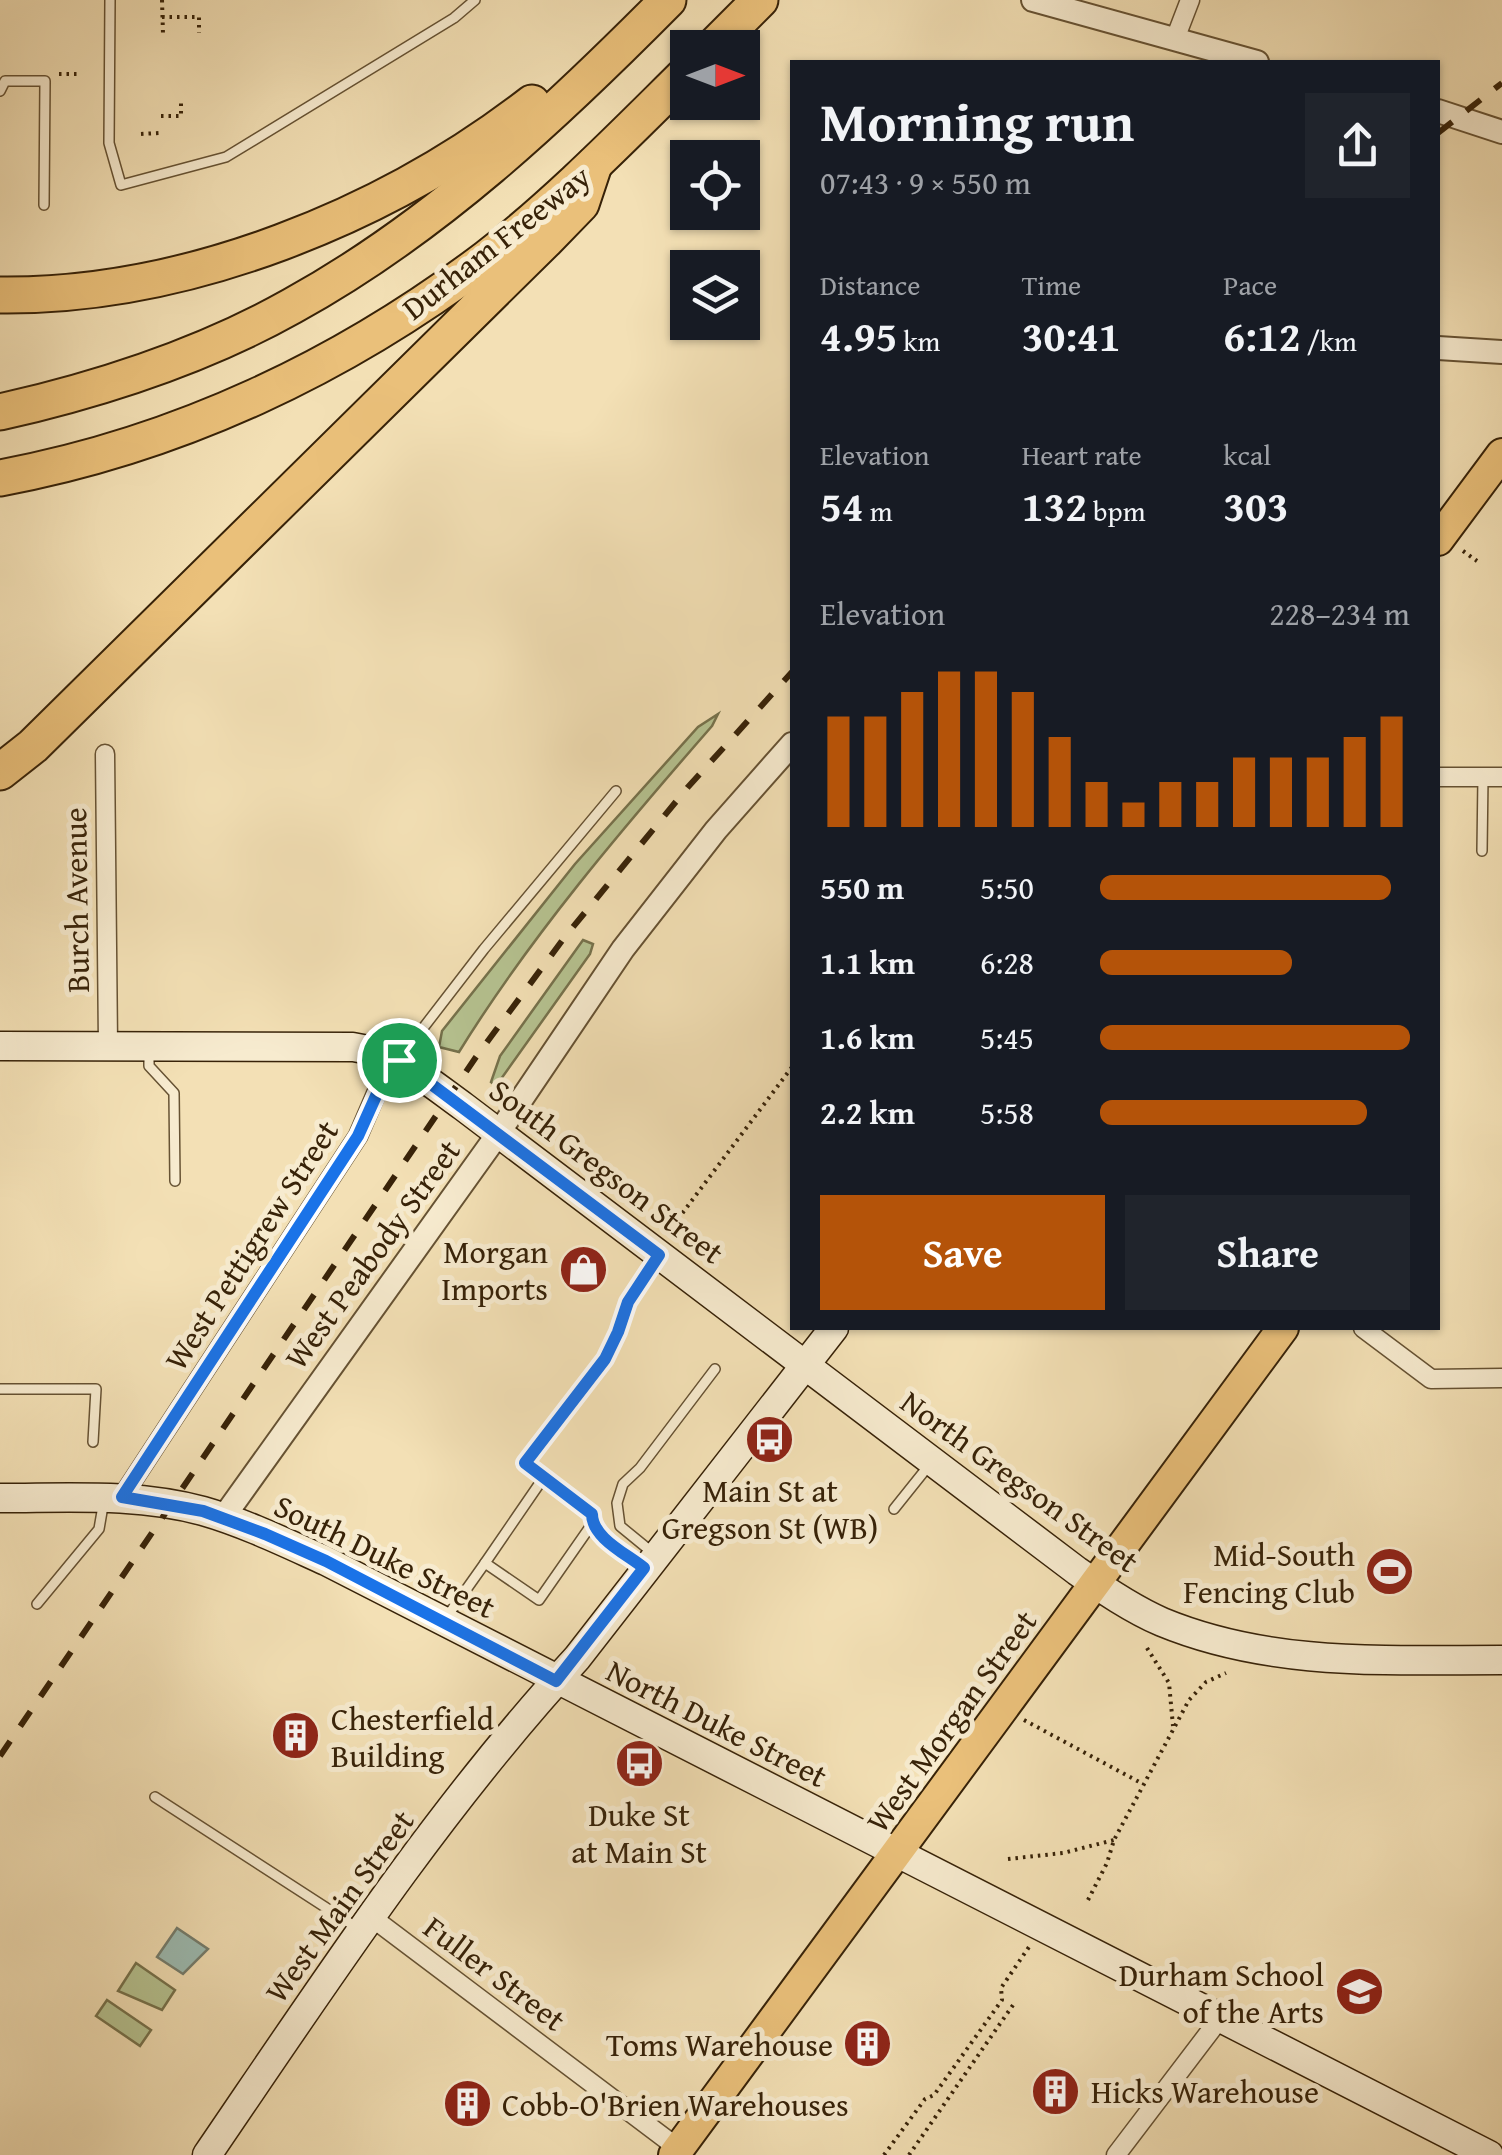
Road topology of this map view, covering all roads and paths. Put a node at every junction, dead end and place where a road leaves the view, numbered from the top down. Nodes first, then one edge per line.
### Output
1 (110, 0) edge
2 (162, 0) edge
3 (475, 0) edge
4 (668, 0) edge
5 (760, 0) edge
6 (1033, 0) edge
7 (1190, 0) edge
8 (162, 17) junction
9 (730, 30) edge
10 (200, 33) dead end
11 (163, 34) dead end
12 (1175, 40) junction
13 (607, 60) junction
14 (1250, 60) edge
15 (670, 90) edge
16 (0, 91) edge
17 (182, 99) dead end
18 (1440, 112) edge
19 (161, 116) dead end
20 (159, 132) dead end
21 (1502, 132) edge
22 (140, 134) dead end
23 (594, 165) junction
24 (44, 206) dead end
25 (0, 294) edge
26 (1440, 348) edge
27 (1502, 352) edge
28 (0, 412) edge
29 (1502, 454) edge
30 (0, 478) edge
31 (1450, 546) edge
32 (1477, 561) dead end
33 (790, 746) edge
34 (104, 754) dead end
35 (0, 772) edge
36 (1440, 777) edge
37 (1492, 777) edge
38 (616, 791) dead end
39 (1482, 851) dead end
40 (108, 1044) junction
41 (149, 1044) junction
42 (0, 1046) edge
43 (399, 1060) junction
44 (790, 1070) edge
45 (498, 1134) junction
46 (176, 1182) dead end
47 (662, 1245) junction
48 (832, 1330) edge
49 (1282, 1330) edge
50 (1366, 1330) edge
51 (804, 1365) junction
52 (714, 1369) dead end
53 (1502, 1378) edge
54 (0, 1389) edge
55 (93, 1442) dead end
56 (931, 1462) junction
57 (544, 1477) junction
58 (114, 1497) junction
59 (0, 1498) edge
60 (894, 1509) dead end
61 (224, 1518) junction
62 (592, 1524) junction
63 (650, 1561) junction
64 (485, 1563) junction
65 (1096, 1584) junction
66 (37, 1604) dead end
67 (443, 1622) junction
68 (1147, 1648) dead end
69 (1502, 1660) edge
70 (1226, 1673) dead end
71 (556, 1681) junction
72 (1024, 1720) dead end
73 (1173, 1728) junction
74 (1144, 1784) junction
75 (155, 1797) dead end
76 (1114, 1840) junction
77 (898, 1852) junction
78 (1008, 1859) dead end
79 (1088, 1900) dead end
80 (366, 1923) junction
81 (1032, 1943) dead end
82 (1013, 2005) dead end
83 (1221, 2017) junction
84 (934, 2095) junction
85 (943, 2102) junction
86 (676, 2152) edge
87 (207, 2155) edge
88 (884, 2155) edge
89 (909, 2155) edge
90 (1116, 2155) edge
91 (1489, 2155) edge

1 - 3 lane
2 - 8 path
4 - 13 highway, Durham Freeway
5 - 9 highway
6 - 12 street
7 - 12 street
8 - 10 path
8 - 11 path
12 - 14 street
13 - 25 highway
13 - 28 highway, Durham Freeway
15 - 23 highway, Durham Freeway
16 - 24 lane
17 - 19 path
18 - 21 street
20 - 22 path
23 - 30 highway, Durham Freeway
23 - 35 highway
26 - 27 street
29 - 31 main road
31 - 32 path
33 - 45 street, West Peabody Street
34 - 40 street, Burch Avenue
36 - 37 street
37 - 39 lane
38 - 43 lane, West Pettigrew Street
40 - 41 main road, South Gregson Street
40 - 42 main road, South Gregson Street
41 - 43 main road, South Gregson Street
41 - 46 lane
43 - 45 main road, South Gregson Street
43 - 58 street, West Pettigrew Street
44 - 47 path
45 - 47 main road, South Gregson Street
45 - 61 street, West Peabody Street
47 - 51 main road, South Gregson Street
47 - 57 lane
48 - 51 main road, West Main Street
49 - 65 main road, West Morgan Street
50 - 53 street
51 - 56 main road, North Gregson Street
51 - 63 main road, West Main Street
52 - 63 lane
54 - 55 lane
56 - 60 lane
56 - 65 main road, North Gregson Street
57 - 62 lane
57 - 64 lane
58 - 59 main road, South Duke Street
58 - 61 main road, South Duke Street
58 - 66 lane
61 - 67 main road, South Duke Street
62 - 63 lane
62 - 64 lane
63 - 71 main road, West Main Street
64 - 67 lane
65 - 69 main road, North Gregson Street
65 - 77 main road, West Morgan Street
67 - 71 main road, South Duke Street
68 - 73 path
70 - 73 path
71 - 77 main road, North Duke Street
71 - 80 main road, West Main Street
72 - 74 path
73 - 74 path
74 - 76 path
75 - 80 lane
76 - 78 path
76 - 79 path
77 - 83 main road, North Duke Street
77 - 86 main road, West Morgan Street
80 - 86 street, Fuller Street
80 - 87 main road, West Main Street
81 - 84 path
82 - 85 path
83 - 90 street
83 - 91 main road, North Duke Street
84 - 85 path
84 - 88 path
85 - 89 path

